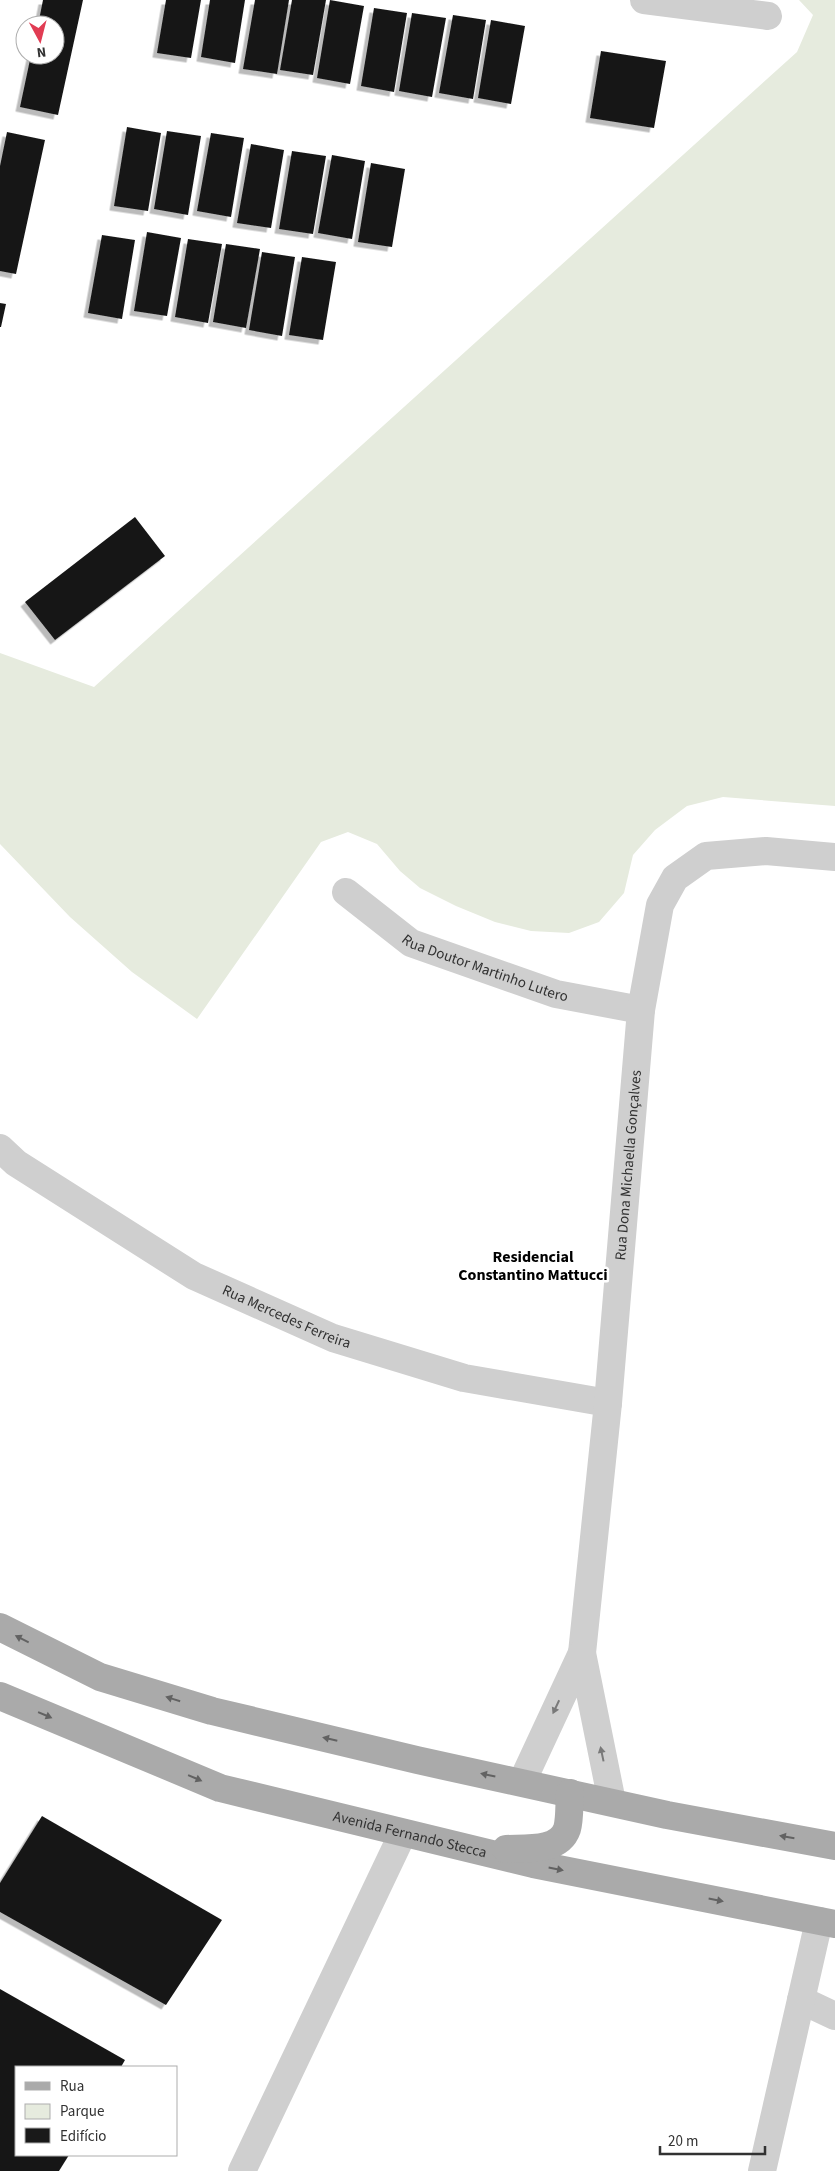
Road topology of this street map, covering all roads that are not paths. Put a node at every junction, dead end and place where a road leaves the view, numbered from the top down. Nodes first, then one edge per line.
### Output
1 (644, 0) edge
2 (768, 16) dead end
3 (835, 857) edge
4 (346, 892) dead end
5 (641, 1010) junction
6 (0, 1148) edge
7 (608, 1403) junction
8 (0, 1627) edge
9 (582, 1653) junction
10 (0, 1696) edge
11 (522, 1782) junction
12 (570, 1793) junction
13 (612, 1802) junction
14 (403, 1833) junction
15 (835, 1846) edge
16 (475, 1850) junction
17 (827, 1923) edge
18 (801, 2000) junction
19 (835, 2016) edge
20 (242, 2171) edge
21 (762, 2171) edge

1 - 2 street
3 - 5 street, Rua Dona Michaella Gonçalves
4 - 5 street, Rua Doutor Martinho Lutero
5 - 7 street, Rua Dona Michaella Gonçalves
6 - 7 street, Rua Mercedes Ferreira
7 - 9 street, Rua Dona Michaella Gonçalves
11 -> 8 main road
9 -> 11 street, Rua Dona Michaella Gonçalves
13 -> 9 street, Rua Dona Michaella Gonçalves
10 -> 14 main road, Avenida Fernando Stecca
11 - 12 main road
12 - 13 main road
12 - 16 main road
15 -> 13 main road
14 - 16 main road, Avenida Fernando Stecca
14 - 20 street
16 -> 17 main road, Avenida Fernando Stecca
17 - 18 street
18 - 19 street
18 - 21 street

